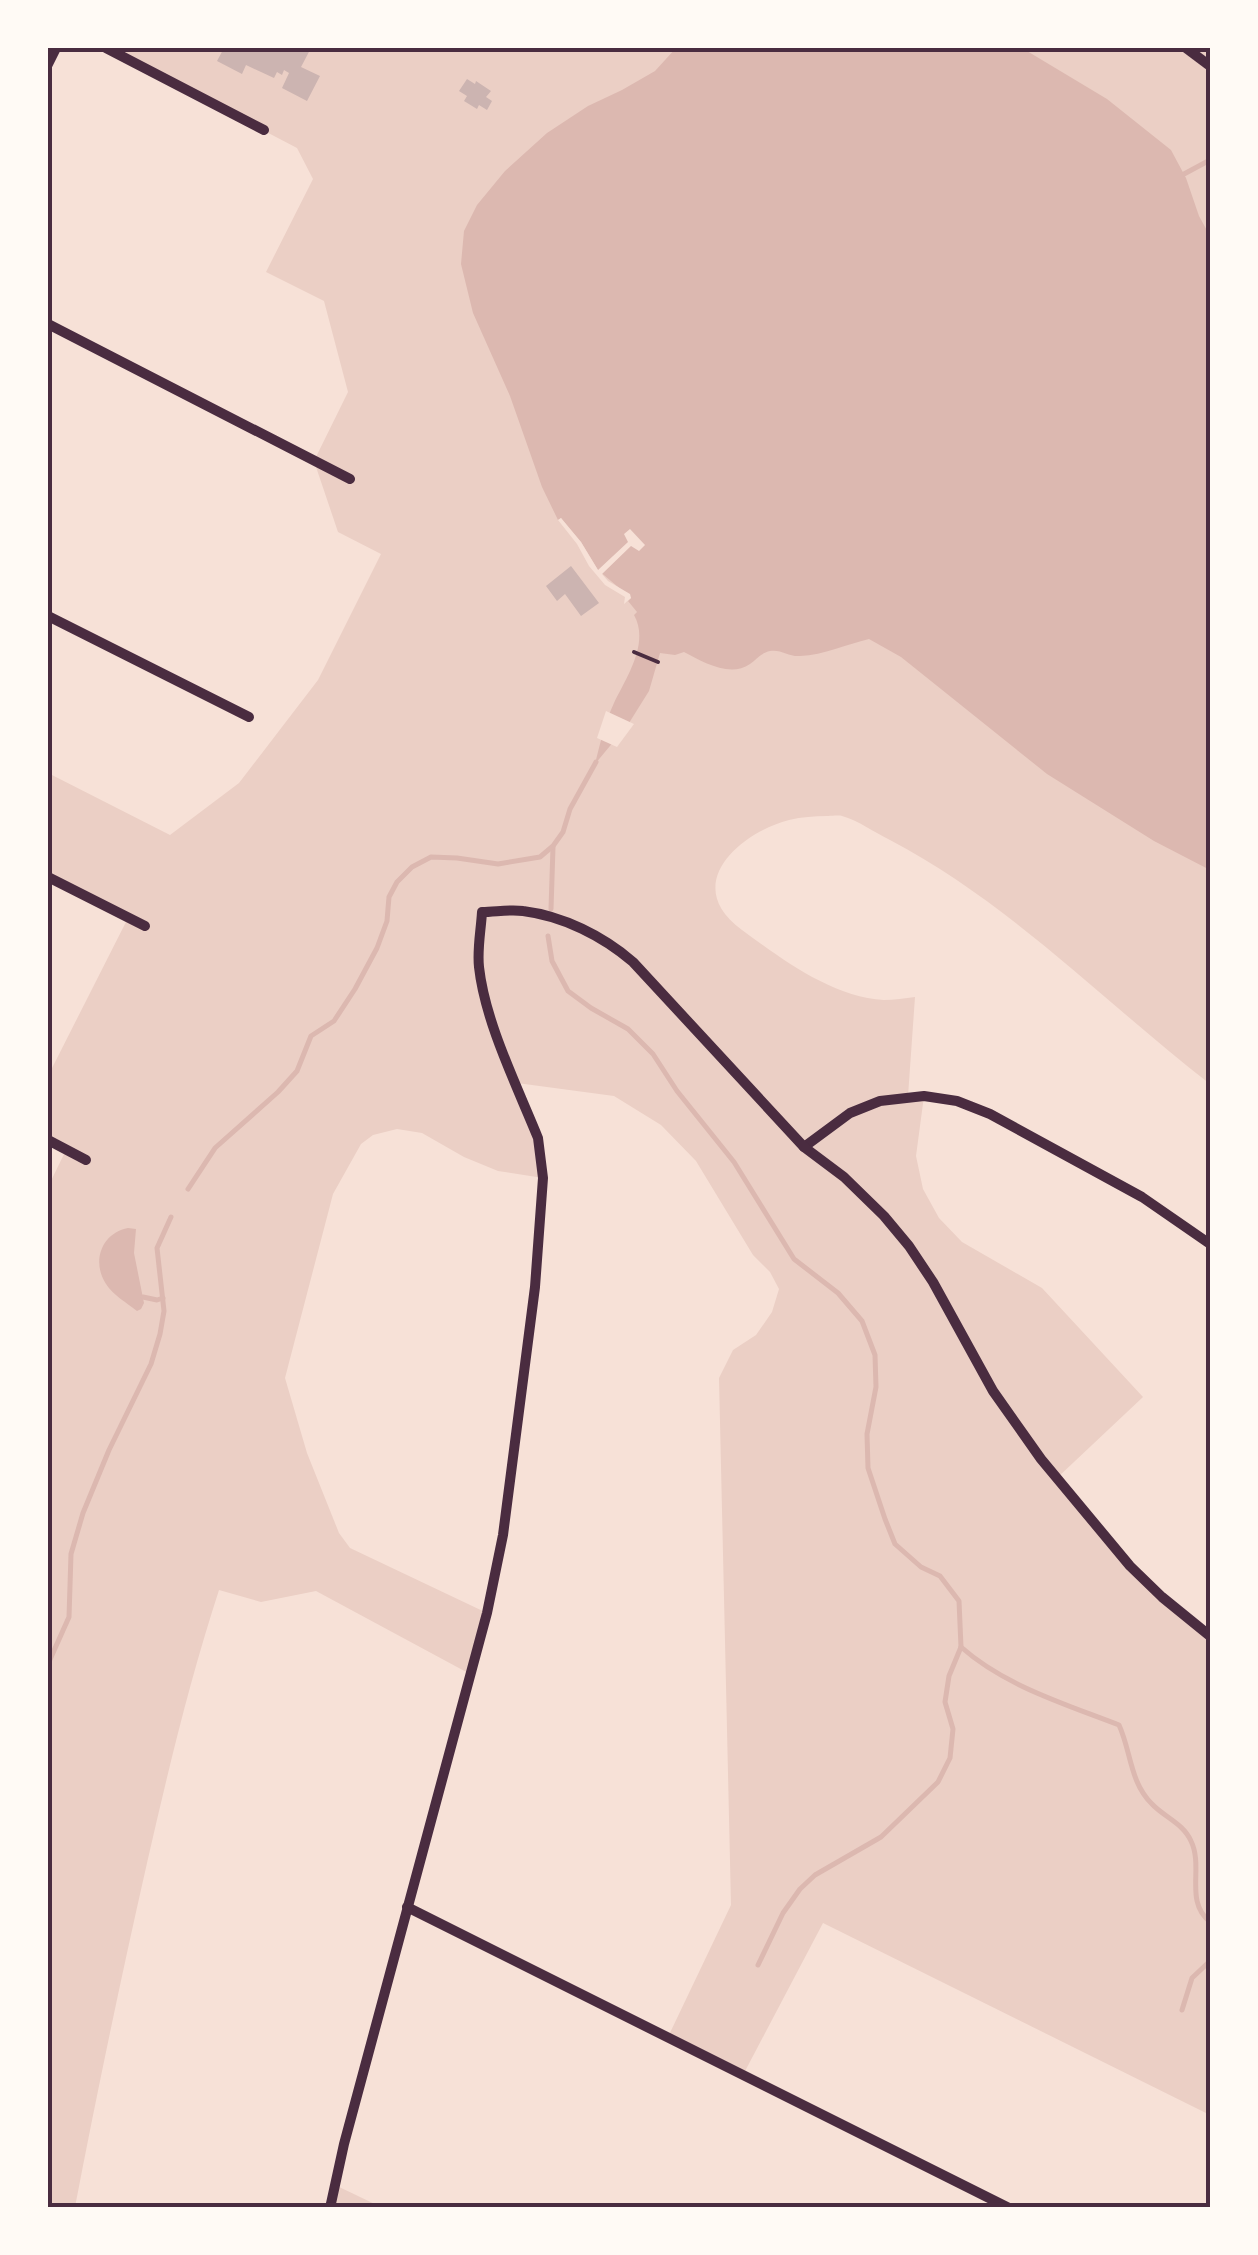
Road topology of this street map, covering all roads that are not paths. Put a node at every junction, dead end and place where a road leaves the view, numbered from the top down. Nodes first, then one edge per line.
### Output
1 (56, 48) edge
2 (106, 48) edge
3 (1186, 48) edge
4 (48, 64) edge
5 (1210, 66) edge
6 (264, 130) dead end
7 (48, 324) edge
8 (350, 479) dead end
9 (48, 616) edge
10 (249, 717) dead end
11 (48, 877) edge
12 (145, 926) dead end
13 (48, 1140) edge
14 (804, 1147) junction
15 (86, 1160) dead end
16 (1210, 1244) edge
17 (1210, 1636) edge
18 (407, 1907) junction
19 (330, 2208) edge
20 (1009, 2208) edge

1 - 4 street
2 - 6 street
3 - 5 street
7 - 8 street
9 - 10 street
11 - 12 street
13 - 15 street
14 - 16 street
14 - 17 street
14 - 18 street
18 - 19 street
18 - 20 street

